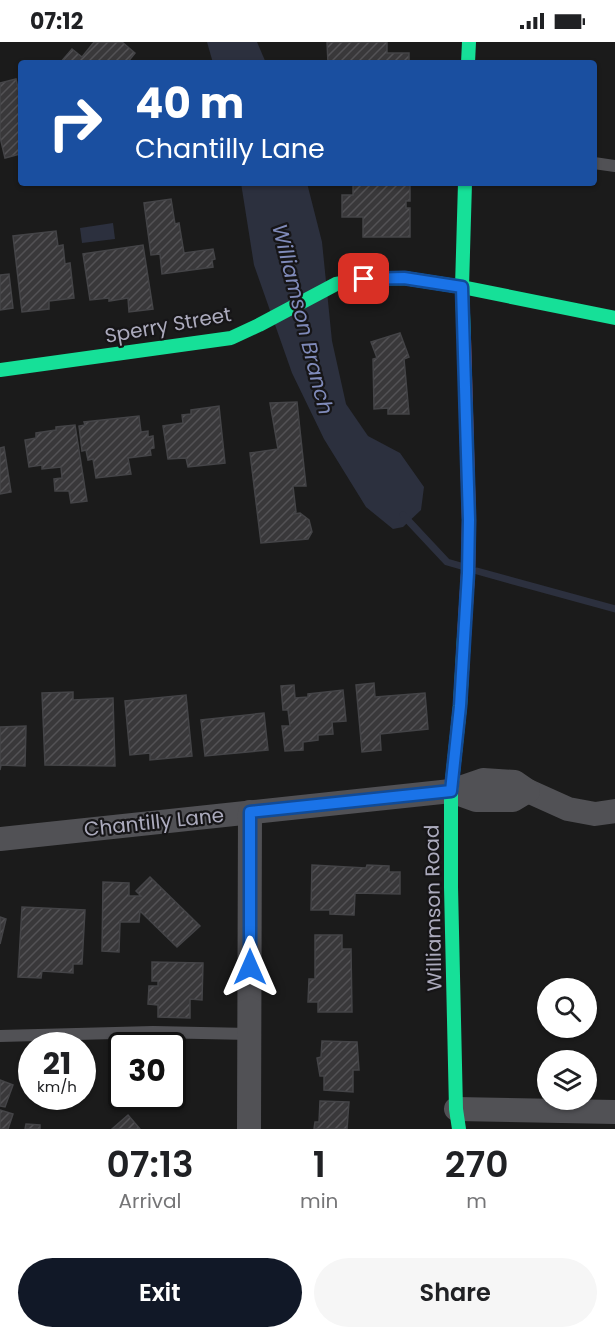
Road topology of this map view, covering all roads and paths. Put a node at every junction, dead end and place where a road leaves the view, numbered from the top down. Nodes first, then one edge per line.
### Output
1 (469, 42) edge
2 (468, 60) edge
3 (597, 163) edge
4 (615, 166) edge
5 (465, 186) edge
6 (462, 287) junction
7 (615, 318) edge
8 (0, 370) edge
9 (451, 791) junction
10 (615, 811) edge
11 (250, 812) junction
12 (0, 839) edge
13 (250, 1034) junction
14 (0, 1036) edge
15 (615, 1112) edge
16 (458, 1119) edge
17 (249, 1129) edge

1 - 2 street
3 - 4 lane
5 - 6 street, Williamson Road
6 - 7 street, Sperry Street
6 - 8 street, Sperry Street
6 - 9 street, Williamson Road
9 - 10 street
9 - 11 street, Chantilly Lane
9 - 16 street, Williamson Road
11 - 12 street, Chantilly Lane
11 - 13 street
13 - 14 lane
13 - 17 street
15 - 16 street

